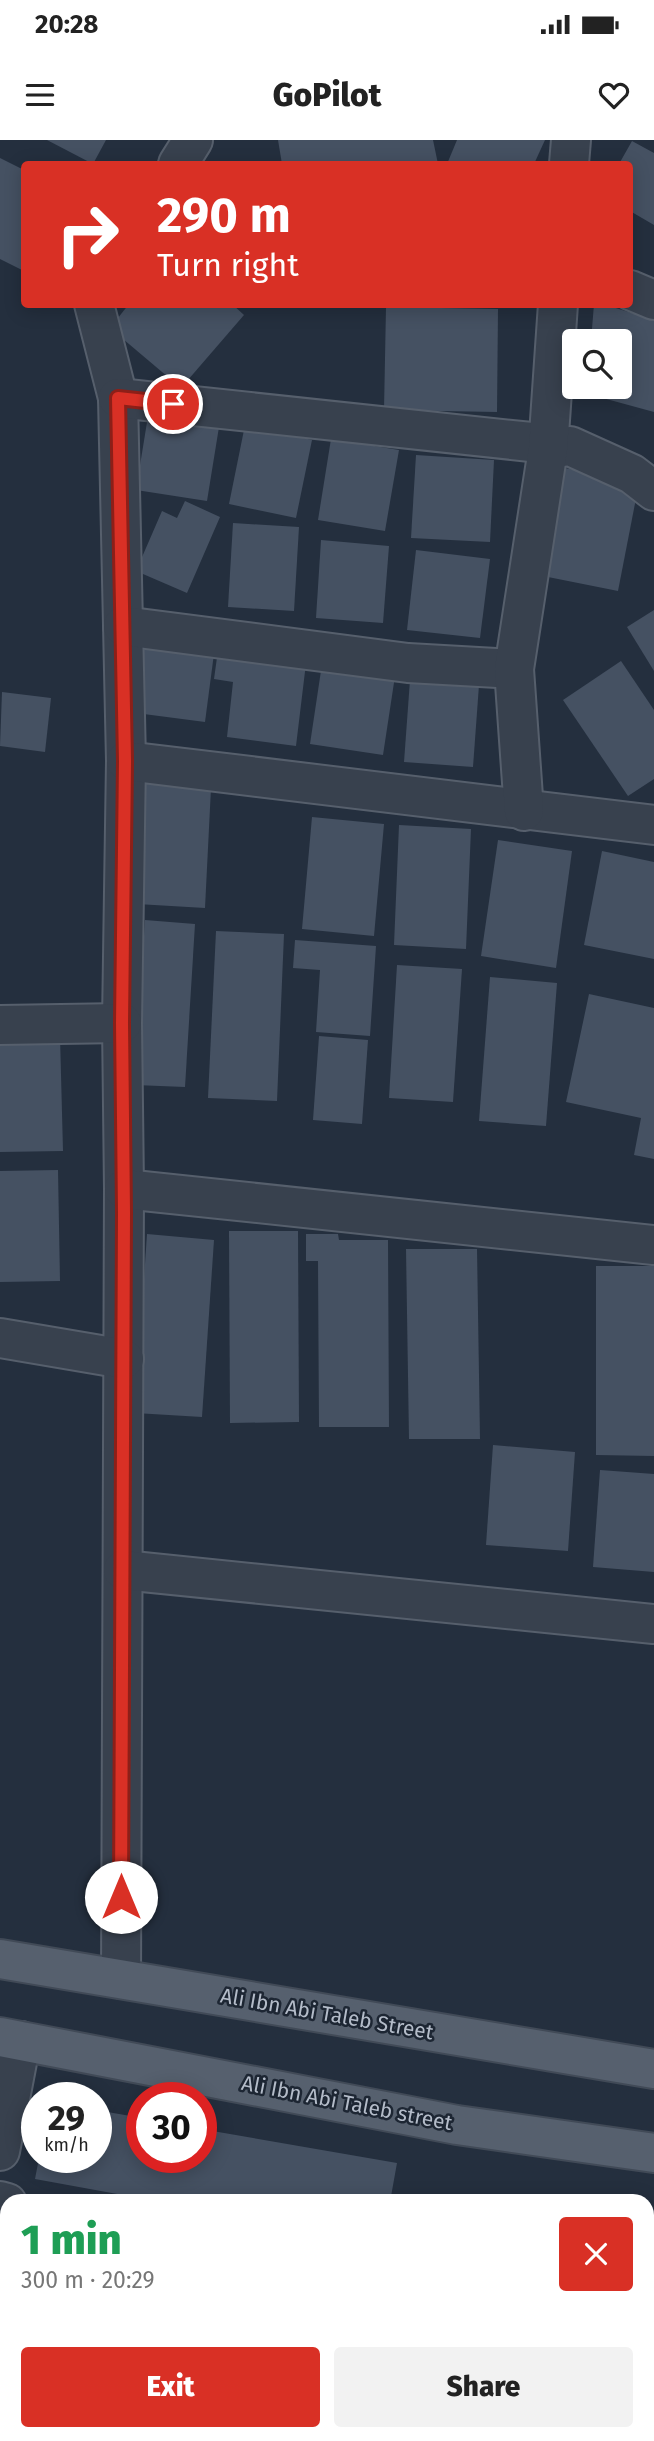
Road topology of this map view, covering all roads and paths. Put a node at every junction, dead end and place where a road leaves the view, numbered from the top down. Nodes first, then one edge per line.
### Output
1 (194, 140) edge
2 (571, 140) edge
3 (180, 161) edge
4 (569, 161) edge
5 (633, 291) edge
6 (654, 300) edge
7 (95, 308) edge
8 (558, 308) edge
9 (118, 398) junction
10 (548, 449) junction
11 (654, 491) edge
12 (122, 626) junction
13 (514, 669) junction
14 (125, 761) junction
15 (524, 811) junction
16 (654, 825) edge
17 (122, 1023) junction
18 (0, 1025) edge
19 (124, 1189) junction
20 (654, 1245) edge
21 (0, 1338) edge
22 (124, 1359) junction
23 (123, 1570) junction
24 (654, 1624) edge
25 (0, 1959) edge
26 (121, 1979) junction
27 (11, 2039) edge
28 (654, 2069) edge
29 (0, 2151) edge
30 (654, 2153) edge

1 - 3 street
2 - 4 street
5 - 6 street
7 - 9 street
8 - 10 street
9 - 10 street
9 - 12 street
10 - 11 street
10 - 13 street
12 - 13 street
12 - 14 street
13 - 15 street
14 - 15 street
14 - 17 street
15 - 16 street
17 - 18 street
17 - 19 street
19 - 20 street
19 - 22 street
21 - 22 street
22 - 23 street
23 - 24 street
23 - 26 street
25 - 26 main road, Ali Ibn Abi Taleb Street
26 - 28 main road, Ali Ibn Abi Taleb Street
27 - 29 street
27 - 30 main road, Ali Ibn Abi Taleb street

